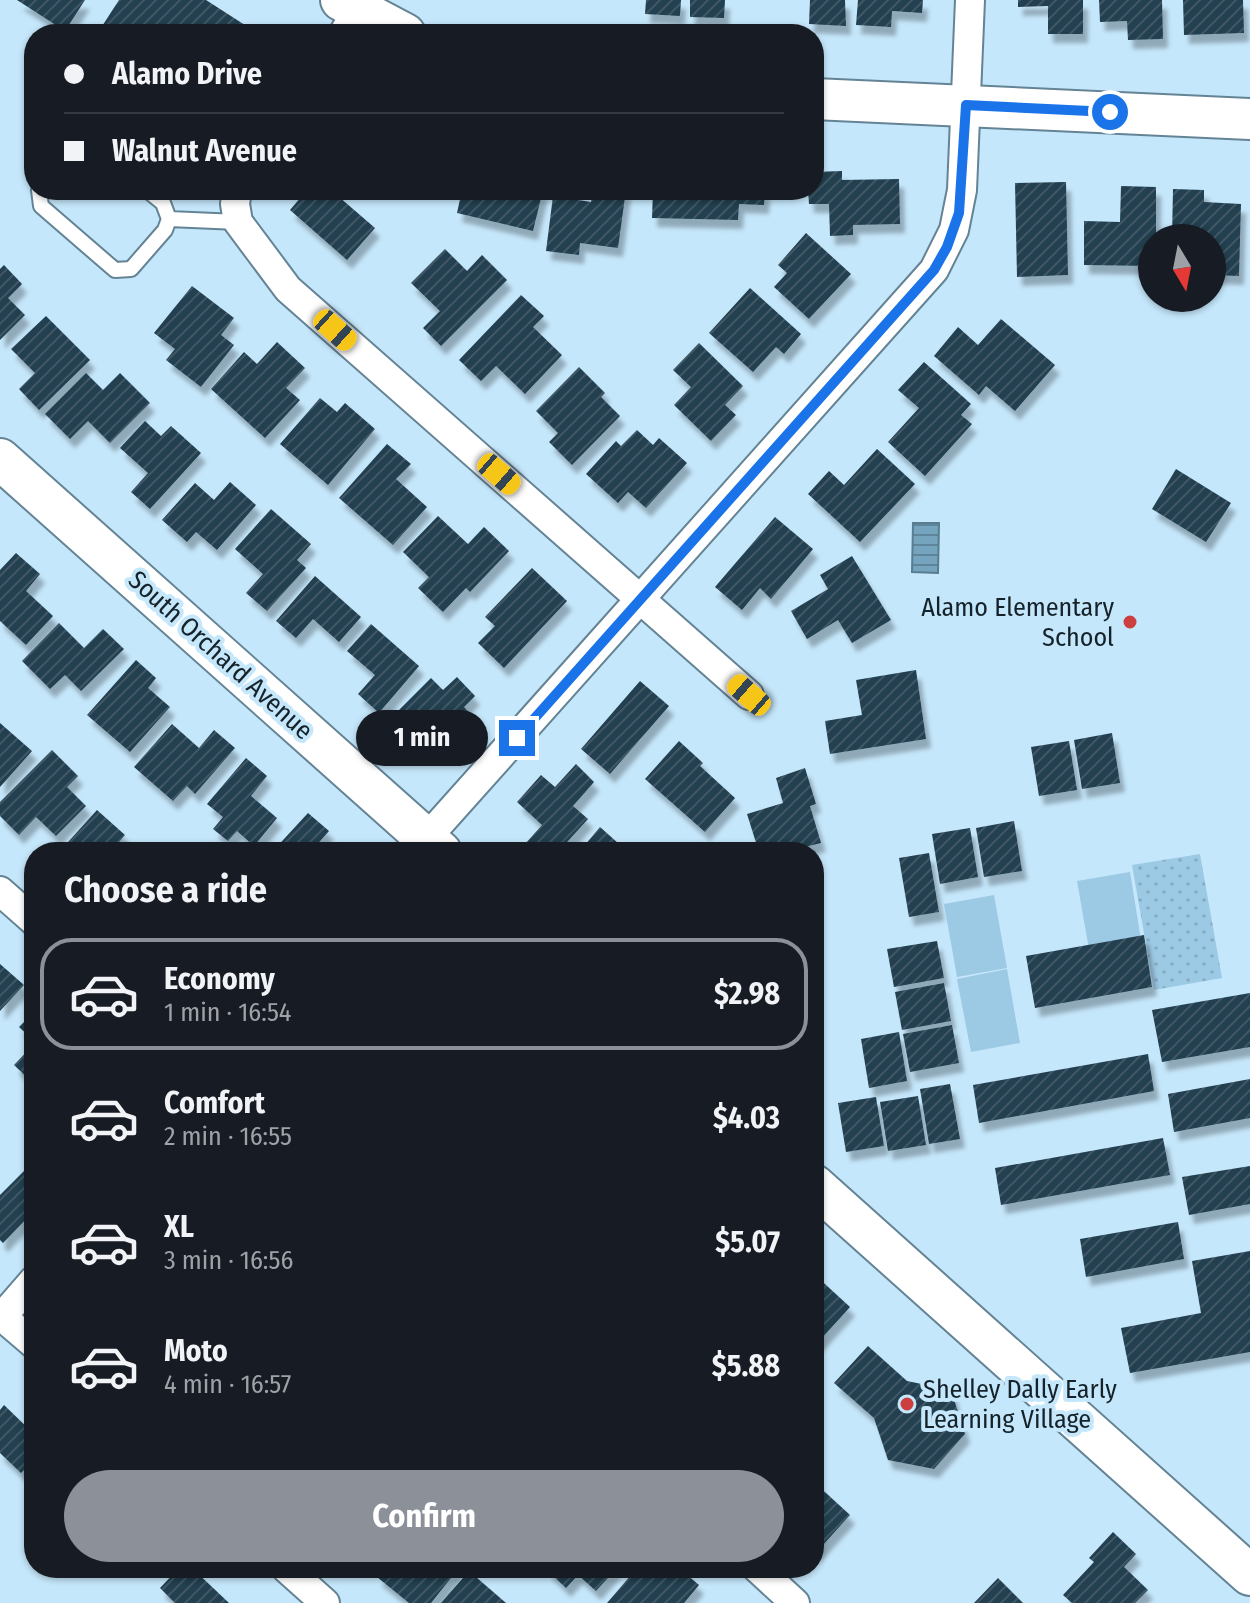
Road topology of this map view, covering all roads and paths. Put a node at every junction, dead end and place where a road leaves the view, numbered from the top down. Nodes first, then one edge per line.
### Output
1 (970, 0) edge
2 (352, 11) edge
3 (382, 24) edge
4 (824, 99) edge
5 (966, 105) junction
6 (1250, 119) edge
7 (40, 200) edge
8 (159, 200) edge
9 (236, 200) edge
10 (169, 219) junction
11 (238, 222) junction
12 (0, 459) edge
13 (641, 600) junction
14 (749, 695) dead end
15 (420, 842) edge
16 (432, 842) edge
17 (0, 891) edge
18 (24, 912) edge
19 (824, 1194) edge
20 (24, 1291) edge
21 (1, 1317) edge
22 (24, 1336) edge
23 (1250, 1575) edge
24 (297, 1578) edge
25 (768, 1578) edge
26 (325, 1603) edge
27 (795, 1603) edge

1 - 5 street
2 - 3 street
4 - 5 street
5 - 6 street
5 - 13 street
7 - 10 lane
8 - 10 lane
9 - 11 street
10 - 11 lane
11 - 13 street
12 - 15 street, South Orchard Avenue
13 - 14 street
13 - 16 street
17 - 18 street
19 - 23 street
20 - 21 street
21 - 22 street
24 - 26 street
25 - 27 street

